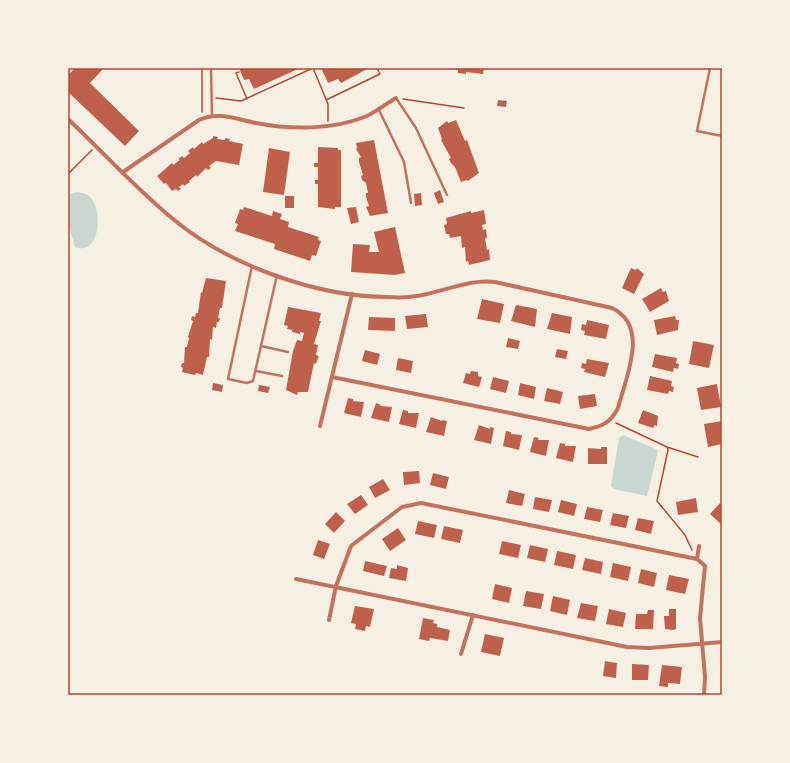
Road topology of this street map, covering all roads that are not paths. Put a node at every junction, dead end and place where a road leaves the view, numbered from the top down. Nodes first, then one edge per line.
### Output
1 (211, 68) edge
2 (710, 68) edge
3 (396, 98) joint
4 (379, 110) junction
5 (212, 116) junction
6 (68, 119) edge
7 (722, 136) edge
8 (123, 172) junction
9 (447, 195) dead end
10 (411, 203) dead end
11 (252, 266) junction
12 (277, 275) junction
13 (352, 294) junction
14 (261, 346) junction
15 (288, 352) dead end
16 (256, 371) junction
17 (282, 376) dead end
18 (332, 376) junction
19 (320, 426) dead end
20 (699, 546) dead end
21 (697, 559) junction
22 (296, 579) dead end
23 (336, 586) junction
24 (473, 615) junction
25 (329, 620) dead end
26 (722, 642) edge
27 (702, 643) junction
28 (461, 654) dead end
29 (704, 695) edge

1 - 5 lane
2 - 7 lane
3 - 4 street
3 - 9 lane
4 - 5 street
4 - 10 lane
5 - 8 street
6 - 8 street
8 - 11 street
11 - 12 street
11 - 16 lane
12 - 13 street
12 - 14 lane
13 - 18 street
13 - 18 street
14 - 15 lane
14 - 16 lane
16 - 17 lane
18 - 19 street
20 - 21 street
21 - 23 street
21 - 27 street
22 - 23 street
23 - 24 street
23 - 25 street
24 - 27 street
24 - 28 street
26 - 27 street
27 - 29 street

